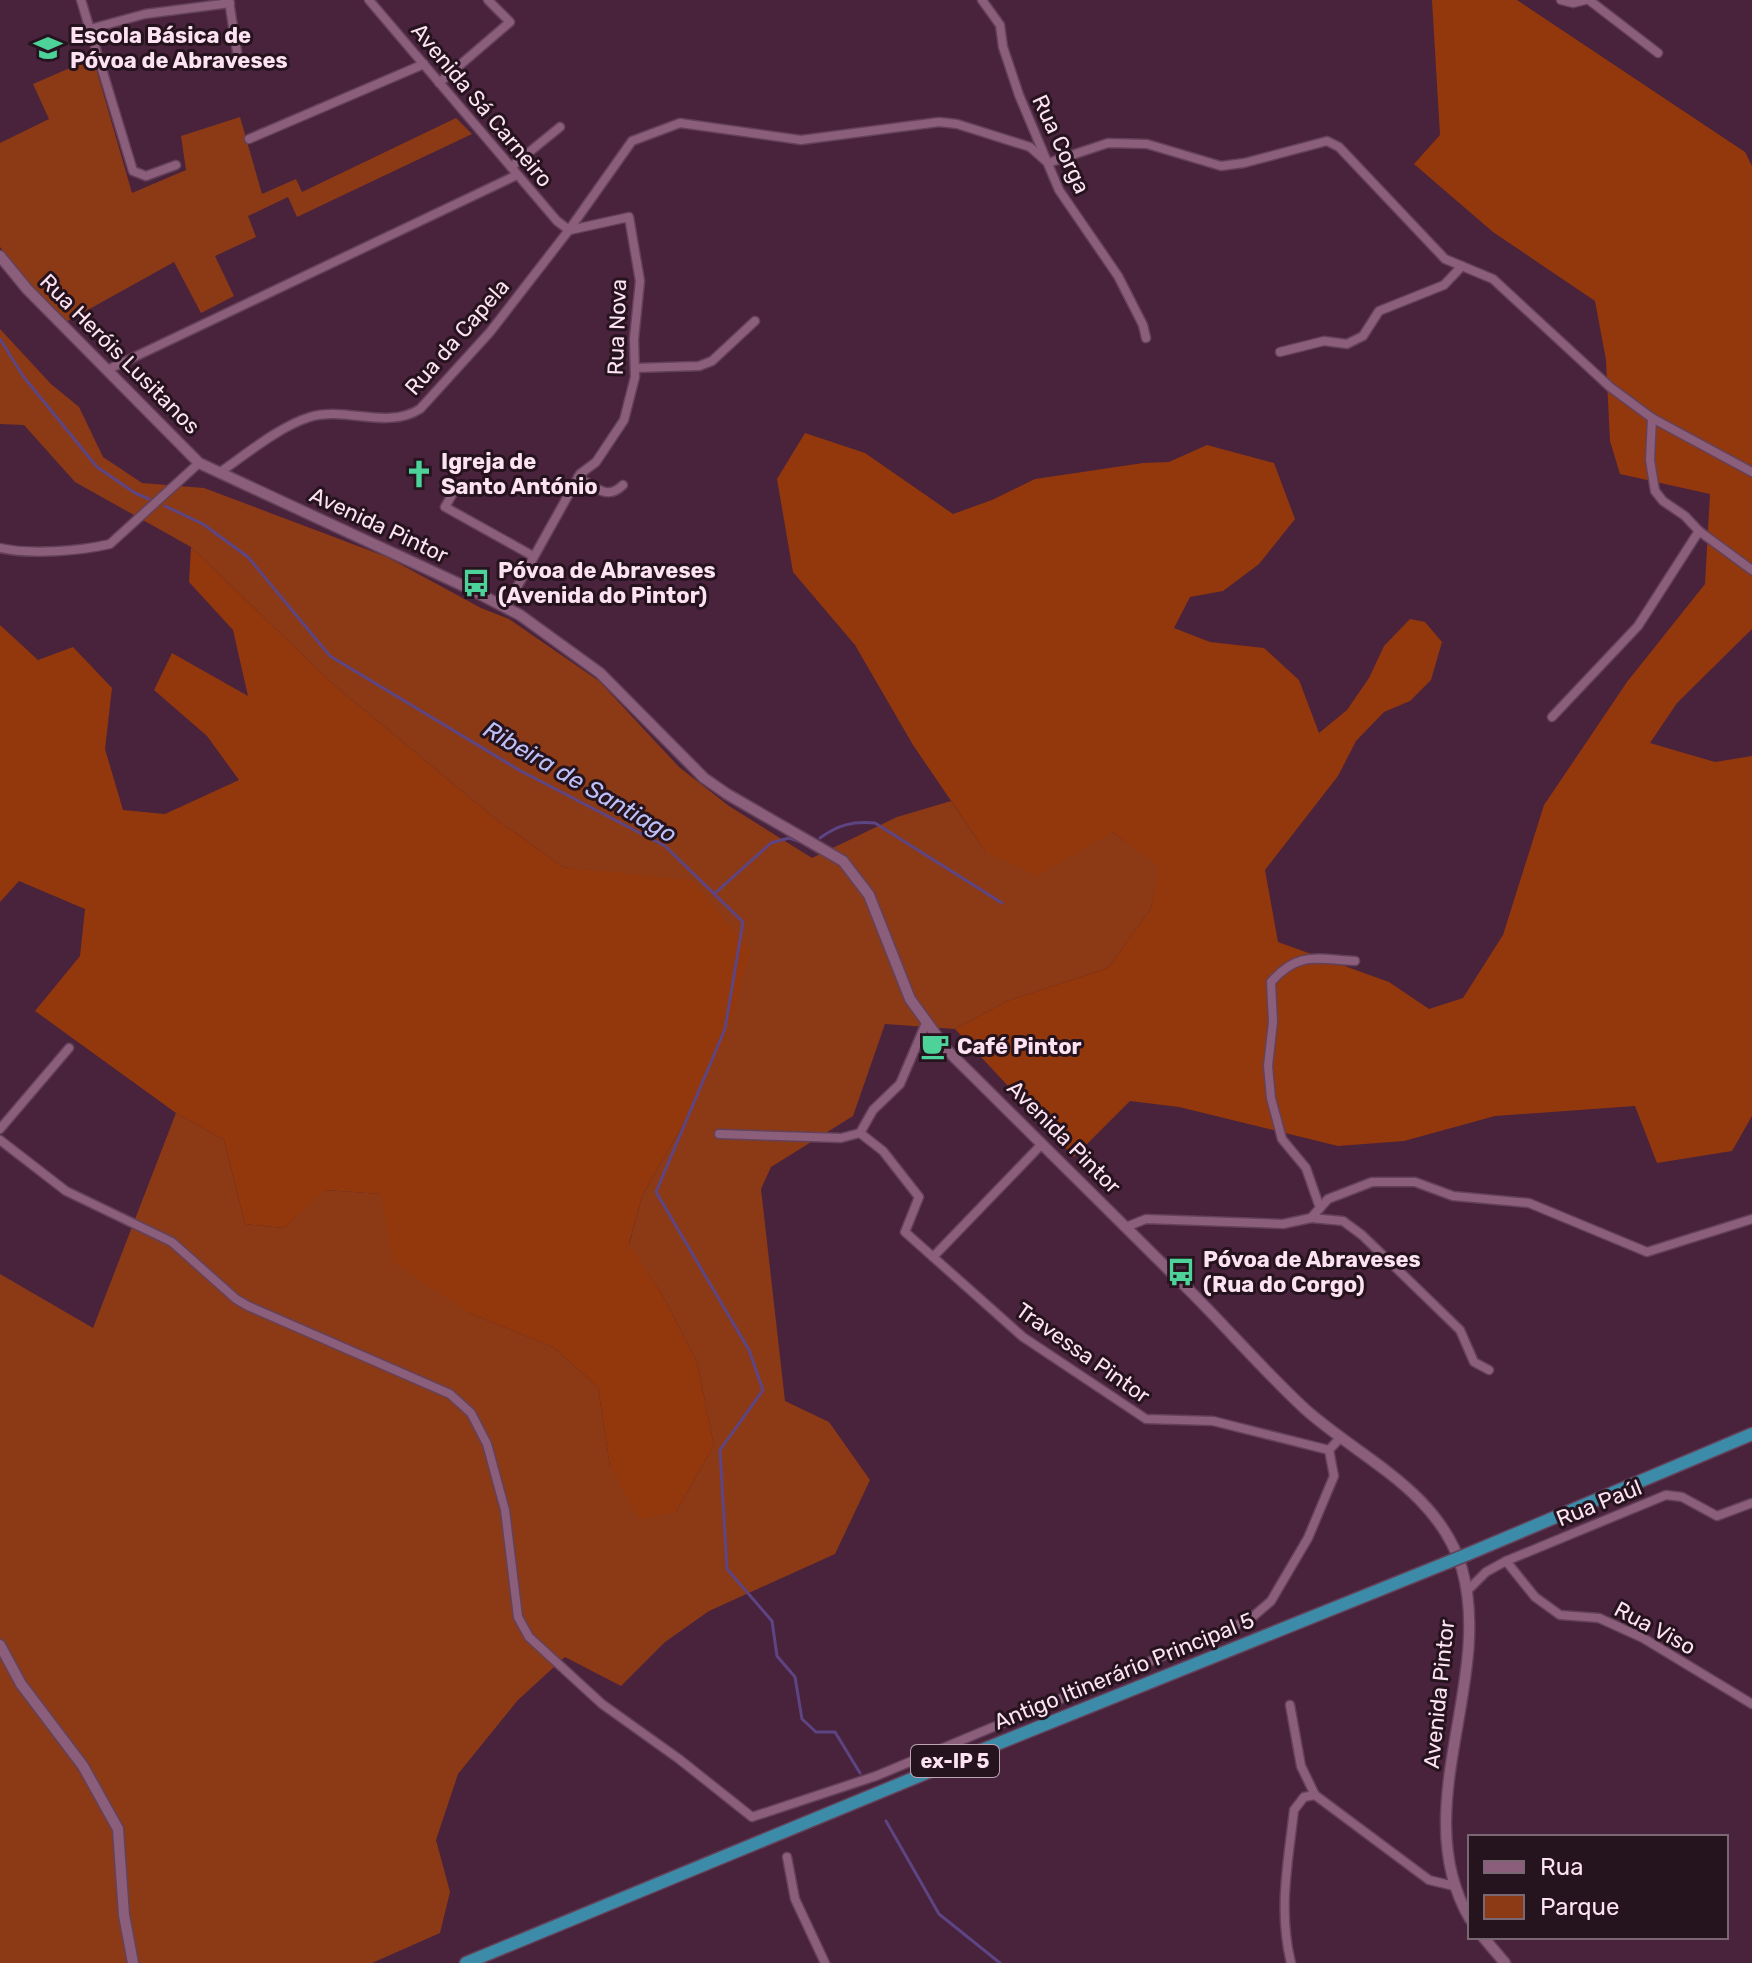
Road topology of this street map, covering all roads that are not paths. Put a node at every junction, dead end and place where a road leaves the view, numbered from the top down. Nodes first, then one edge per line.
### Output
1 (81, 0) edge
2 (369, 0) edge
3 (488, 0) edge
4 (982, 0) edge
5 (1561, 0) edge
6 (1587, 0) edge
7 (230, 1) edge
8 (90, 29) junction
9 (1658, 53) dead end
10 (238, 58) dead end
11 (424, 64) junction
12 (439, 83) junction
13 (560, 127) dead end
14 (249, 139) dead end
15 (1048, 163) junction
16 (176, 165) dead end
17 (514, 171) junction
18 (569, 230) junction
19 (0, 256) edge
20 (1462, 266) junction
21 (755, 321) dead end
22 (1146, 338) dead end
23 (1280, 352) dead end
24 (635, 368) junction
25 (107, 370) junction
26 (1652, 418) junction
27 (199, 463) junction
28 (1752, 472) edge
29 (219, 473) junction
30 (578, 477) junction
31 (623, 485) dead end
32 (453, 493) dead end
33 (1699, 531) junction
34 (0, 548) edge
35 (533, 556) junction
36 (1752, 570) edge
37 (506, 607) junction
38 (1552, 717) dead end
39 (1355, 961) dead end
40 (926, 1023) junction
41 (69, 1048) dead end
42 (0, 1129) edge
43 (860, 1133) junction
44 (719, 1134) dead end
45 (0, 1140) edge
46 (1042, 1144) junction
47 (1320, 1208) junction
48 (1311, 1218) junction
49 (1752, 1219) edge
50 (1126, 1227) junction
51 (933, 1257) junction
52 (1489, 1370) dead end
53 (1752, 1434) edge
54 (1341, 1437) junction
55 (1329, 1450) junction
56 (1752, 1503) edge
57 (1506, 1561) junction
58 (1467, 1591) junction
59 (0, 1645) edge
60 (1752, 1704) edge
61 (1290, 1705) dead end
62 (1315, 1795) junction
63 (787, 1857) dead end
64 (1454, 1886) junction
65 (1468, 1915) edge
66 (1485, 1939) edge
67 (133, 1963) edge
68 (466, 1963) edge
69 (825, 1963) edge
70 (1291, 1963) edge
71 (1505, 1963) edge

1 - 8 street
2 - 11 street, Avenida Sá Carneiro
3 - 12 street
4 - 15 street, Rua Corga
5 - 6 street
6 - 9 street
7 - 8 street
7 - 10 street
8 - 16 street
11 - 12 street, Avenida Sá Carneiro
11 - 14 street
12 - 17 street, Avenida Sá Carneiro
13 - 17 street
15 - 18 street, Rua da Capela
15 - 20 street
15 - 22 street, Rua Corga
17 - 18 street, Avenida Sá Carneiro
17 - 25 street
18 - 24 street, Rua Nova
18 - 29 street, Rua da Capela
19 - 25 street, Rua Heróis Lusitanos
20 - 23 street
20 - 26 street
21 - 24 street
24 - 30 street, Rua Nova
25 - 27 street, Rua Heróis Lusitanos
26 - 28 street
26 - 33 street
27 - 29 street, Rua Heróis Lusitanos
27 - 34 street
29 - 37 street, Avenida Pintor
30 - 31 street
30 - 35 street, Rua Nova
32 - 35 street
33 - 36 street
33 - 38 street
35 - 37 street, Rua Nova
37 - 40 street, Avenida Pintor
39 - 47 street
40 - 43 street
40 - 46 street, Avenida Pintor
41 - 42 street
43 - 44 street
43 - 51 street, Travessa Pintor
45 - 55 street
46 - 50 street, Avenida Pintor
46 - 51 street
47 - 48 street
47 - 49 street
48 - 50 street
48 - 52 street
50 - 54 street, Avenida Pintor
51 - 55 street, Travessa Pintor
53 - 68 highway, Antigo Itinerário Principal 5 / ex-IP 5, bridge
54 - 55 street
54 - 58 street, Avenida Pintor
56 - 57 street, Rua Paúl
57 - 58 street, Rua Paúl
57 - 60 street, Rua Viso
58 - 64 street, Avenida Pintor
59 - 67 street
61 - 62 street
62 - 64 street
62 - 70 street
63 - 69 street
64 - 65 street, Avenida Pintor
66 - 71 street

